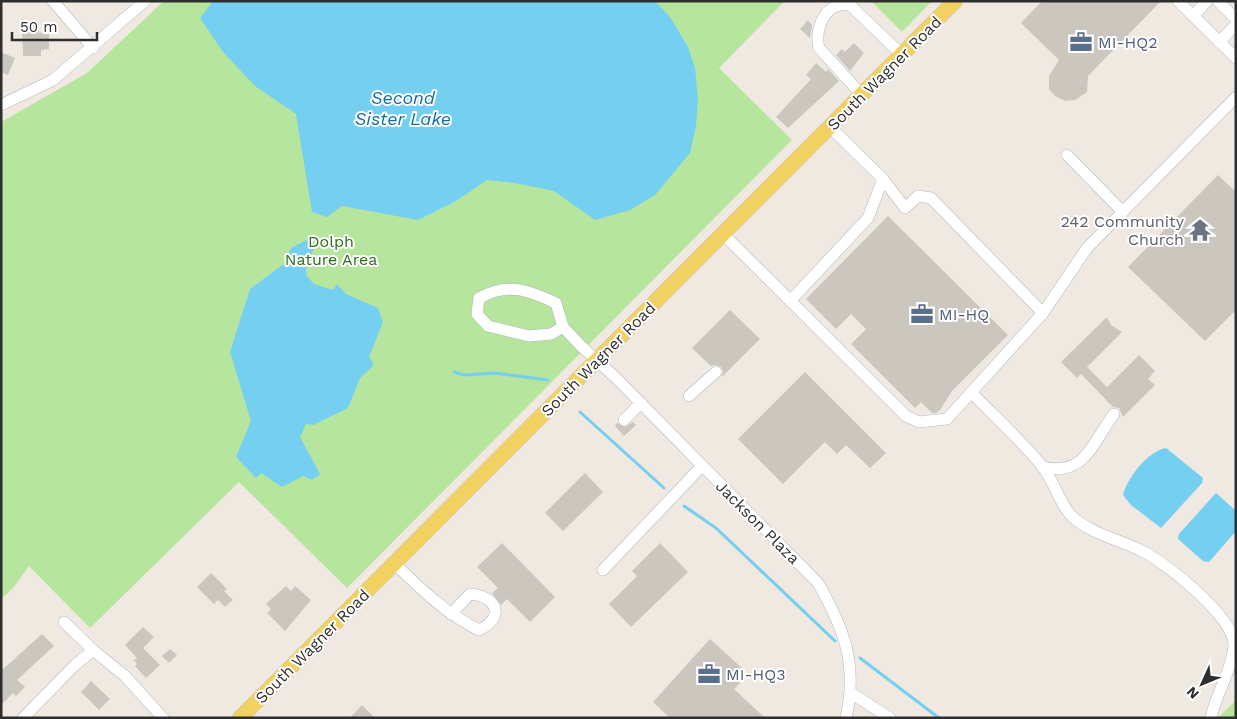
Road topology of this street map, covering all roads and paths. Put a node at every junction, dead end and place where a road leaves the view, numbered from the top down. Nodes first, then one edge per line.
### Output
1 (53, 1) edge
2 (145, 1) edge
3 (955, 1) edge
4 (1178, 1) edge
5 (1207, 1) edge
6 (1218, 1) edge
7 (1193, 16) junction
8 (1236, 19) edge
9 (1236, 25) edge
10 (1219, 42) junction
11 (93, 48) junction
12 (902, 55) junction
13 (1236, 58) edge
14 (862, 95) junction
15 (1236, 96) edge
16 (1, 104) edge
17 (830, 127) junction
18 (1067, 155) dead end
19 (883, 179) junction
20 (1123, 212) junction
21 (723, 234) junction
22 (790, 301) junction
23 (1042, 313) junction
24 (563, 327) junction
25 (598, 360) junction
26 (716, 372) dead end
27 (970, 392) junction
28 (690, 396) dead end
29 (641, 403) junction
30 (1114, 414) dead end
31 (624, 420) dead end
32 (702, 466) junction
33 (1043, 467) junction
34 (394, 563) junction
35 (603, 570) dead end
36 (451, 614) dead end
37 (64, 622) dead end
38 (93, 650) junction
39 (851, 693) junction
40 (22, 718) edge
41 (163, 718) edge
42 (240, 718) edge
43 (846, 718) edge
44 (890, 718) edge
45 (1211, 718) edge

1 - 11 street
2 - 11 street
3 - 12 main road, South Wagner Road
4 - 7 street
5 - 7 street
6 - 8 street
7 - 10 street
9 - 10 street
10 - 13 street
11 - 16 street
12 - 14 main road, South Wagner Road
12 - 14 street
14 - 17 main road, South Wagner Road
15 - 20 street
17 - 19 street
17 - 21 main road, South Wagner Road
18 - 20 street
19 - 22 street
19 - 23 street
20 - 23 street
21 - 22 street
21 - 25 main road, South Wagner Road
22 - 27 street
23 - 27 street
24 - 24 street
24 - 25 street, Jackson Plaza
25 - 29 street, Jackson Plaza
25 - 34 main road, South Wagner Road
26 - 28 street
27 - 33 street
29 - 31 street
29 - 32 street, Jackson Plaza
30 - 33 street
32 - 35 street
32 - 39 street, Jackson Plaza
33 - 45 street
34 - 36 street
34 - 42 main road, South Wagner Road
37 - 38 street
38 - 40 street
38 - 41 street
39 - 43 street, Jackson Plaza
39 - 44 street

